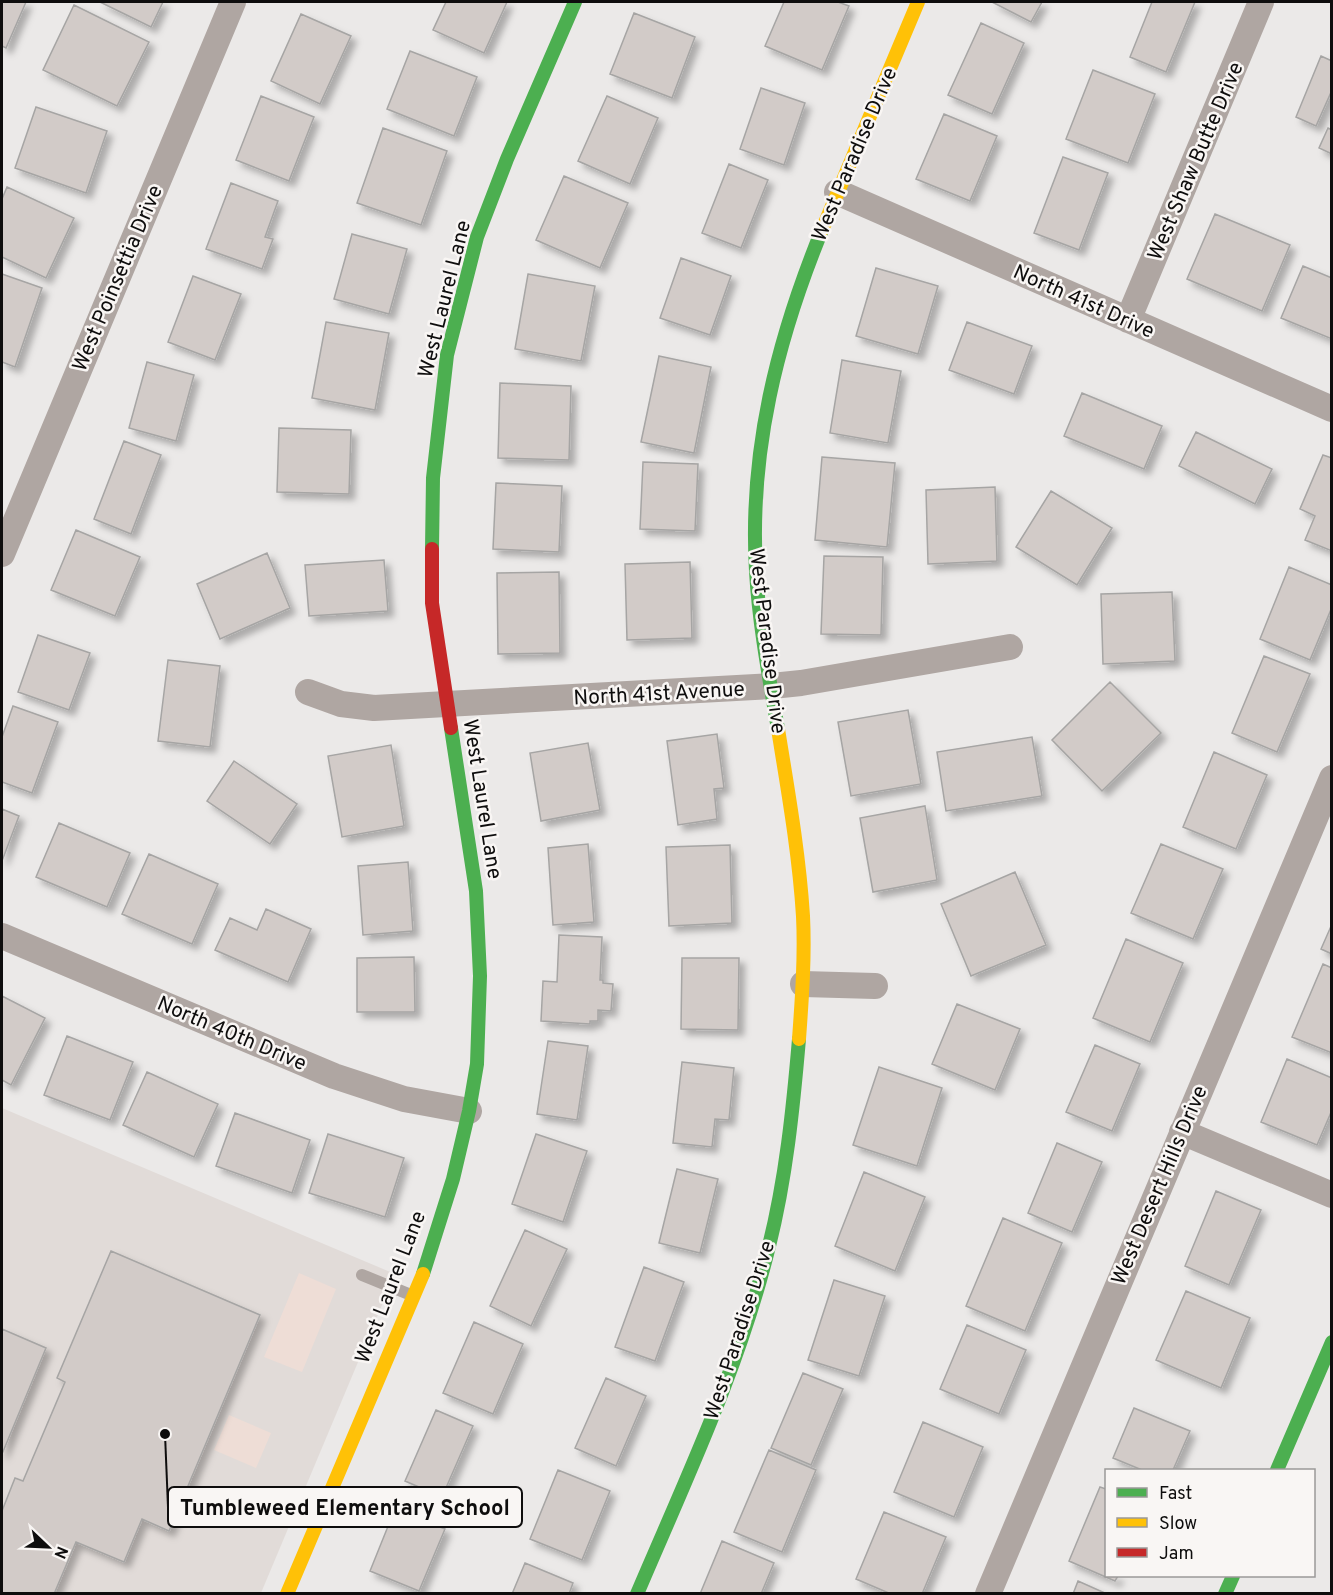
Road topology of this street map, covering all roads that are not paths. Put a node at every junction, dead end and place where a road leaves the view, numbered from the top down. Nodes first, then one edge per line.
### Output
1 (233, 2) edge
2 (574, 2) edge
3 (918, 2) edge
4 (1262, 2) edge
5 (837, 192) junction
6 (1128, 320) junction
7 (1332, 409) edge
8 (2, 554) edge
9 (1010, 647) dead end
10 (772, 686) junction
11 (309, 692) dead end
12 (447, 705) junction
13 (1332, 778) edge
14 (2, 936) edge
15 (803, 984) junction
16 (874, 986) dead end
17 (469, 1111) junction
18 (1182, 1132) junction
19 (1332, 1195) edge
20 (362, 1275) dead end
21 (412, 1296) junction
22 (1332, 1342) edge
23 (1277, 1469) edge
24 (1232, 1577) edge
25 (287, 1593) edge
26 (637, 1593) edge
27 (988, 1593) edge
28 (1225, 1593) edge

1 - 8 street, West Poinsettia Drive
2 - 12 street, West Laurel Lane
3 - 5 street, West Paradise Drive
4 - 6 street, West Shaw Butte Drive
5 - 6 street, North 41st Drive
5 - 10 street, West Paradise Drive
6 - 7 street, North 41st Drive
9 - 10 street, North 41st Avenue
10 - 12 street, North 41st Avenue
10 - 15 street, West Paradise Drive
11 - 12 street, North 41st Avenue
12 - 17 street, West Laurel Lane
13 - 18 street, West Desert Hills Drive
14 - 17 street, North 40th Drive
15 - 16 street
15 - 26 street, West Paradise Drive
17 - 21 street, West Laurel Lane
18 - 19 street
18 - 27 street, West Desert Hills Drive
20 - 21 lane
21 - 25 street, West Laurel Lane
22 - 23 street
24 - 28 street

